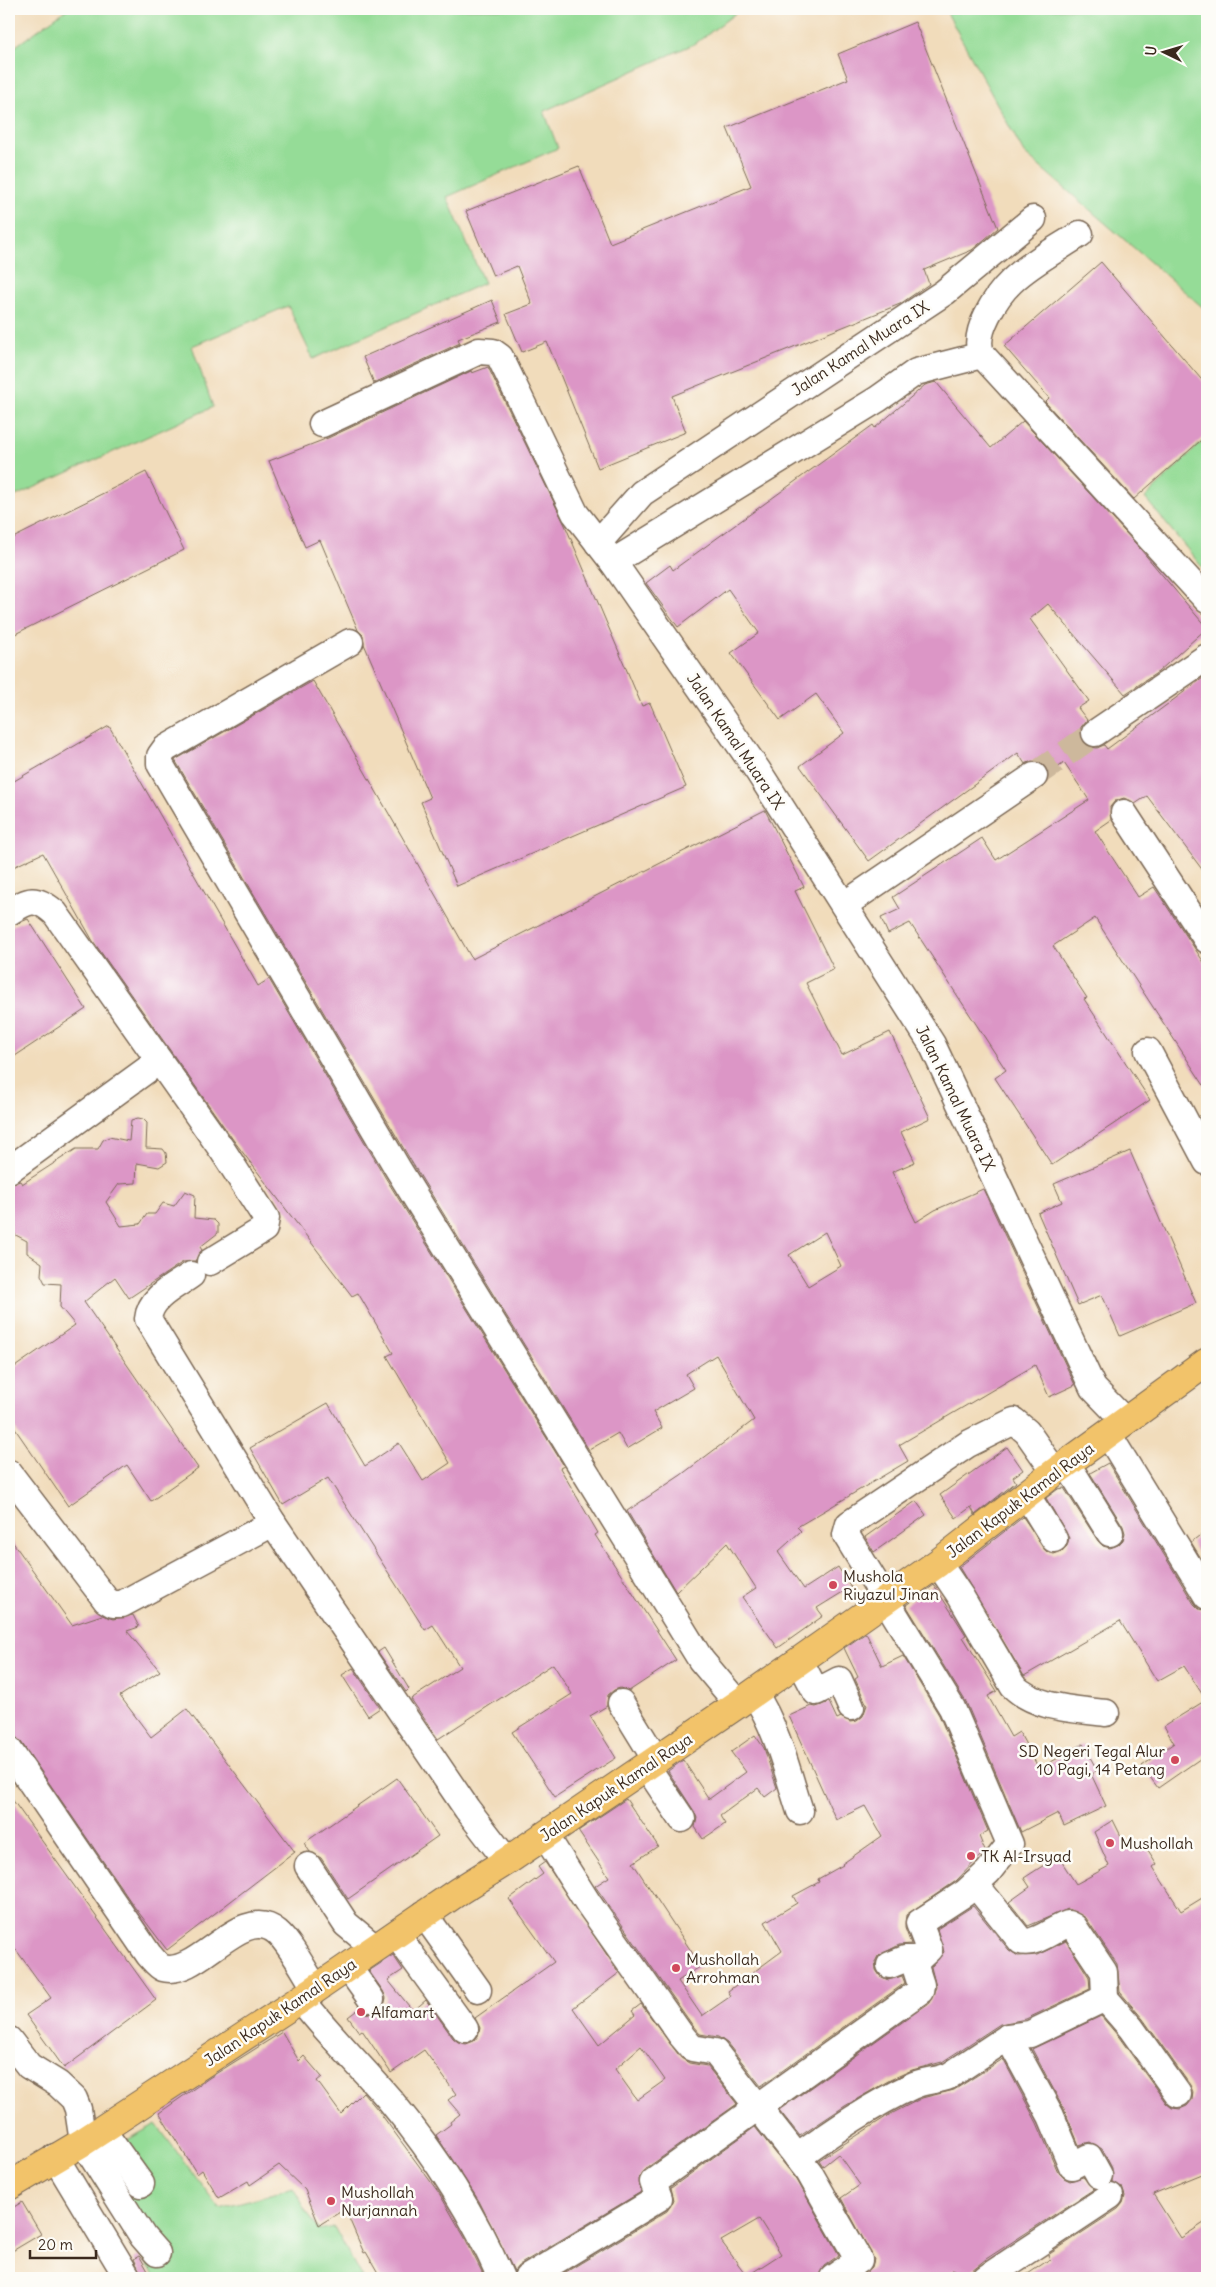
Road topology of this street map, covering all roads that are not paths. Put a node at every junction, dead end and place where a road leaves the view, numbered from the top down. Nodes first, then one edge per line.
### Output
1 (1033, 219) dead end
2 (1080, 234) dead end
3 (982, 356) junction
4 (322, 424) dead end
5 (606, 552) junction
6 (1207, 600) edge
7 (350, 642) dead end
8 (1207, 657) edge
9 (1095, 733) tunnel mouth
10 (1034, 776) tunnel mouth
11 (1124, 813) dead end
12 (844, 905) junction
13 (9, 912) edge
14 (1207, 940) edge
15 (1148, 1051) dead end
16 (159, 1060) junction
17 (1206, 1156) edge
18 (9, 1170) edge
19 (1207, 1362) edge
20 (1116, 1427) junction
21 (1061, 1468) junction
22 (9, 1473) edge
23 (1026, 1494) junction
24 (273, 1523) junction
25 (1110, 1533) dead end
26 (1054, 1539) dead end
27 (938, 1563) junction
28 (1207, 1596) edge
29 (886, 1600) junction
30 (800, 1661) junction
31 (746, 1699) junction
32 (620, 1703) dead end
33 (850, 1707) dead end
34 (1106, 1713) dead end
35 (9, 1750) edge
36 (651, 1763) junction
37 (800, 1811) dead end
38 (682, 1820) dead end
39 (545, 1835) junction
40 (506, 1861) junction
41 (308, 1866) dead end
42 (974, 1884) junction
43 (424, 1914) junction
44 (386, 1941) junction
45 (916, 1959) junction
46 (890, 1965) dead end
47 (348, 1967) junction
48 (478, 1990) dead end
49 (309, 1994) junction
50 (1105, 1998) junction
51 (371, 1999) dead end
52 (465, 2029) dead end
53 (1008, 2037) junction
54 (9, 2040) edge
55 (1178, 2094) dead end
56 (759, 2105) junction
57 (92, 2136) junction
58 (56, 2157) junction
59 (797, 2157) junction
60 (141, 2184) dead end
61 (9, 2186) edge
62 (158, 2253) dead end
63 (128, 2278) edge
64 (501, 2278) edge
65 (528, 2278) edge
66 (833, 2278) edge
67 (986, 2278) edge

1 - 5 street, Jalan Kamal Muara IX
2 - 3 street
3 - 5 street
3 - 6 street
4 - 5 street
5 - 12 street, Jalan Kamal Muara IX
7 - 31 street
8 - 9 street
10 - 12 street
11 - 14 street
12 - 20 street, Jalan Kamal Muara IX
13 - 16 street
15 - 17 street
16 - 18 street
16 - 24 street
19 - 20 main road, Jalan Kapuk Kamal Raya
20 - 21 main road, Jalan Kapuk Kamal Raya
20 - 28 street, Jalan Kamal Muara IX
21 - 23 main road, Jalan Kapuk Kamal Raya
21 - 25 street
21 - 29 street
22 - 24 street
23 - 26 street
23 - 27 main road, Jalan Kapuk Kamal Raya
24 - 40 street
27 - 29 main road, Jalan Kapuk Kamal Raya
27 - 34 street
29 - 30 main road, Jalan Kapuk Kamal Raya
29 - 42 street
30 - 31 main road, Jalan Kapuk Kamal Raya
30 - 33 street
31 - 36 main road, Jalan Kapuk Kamal Raya
31 - 37 street
32 - 36 street
35 - 49 street
36 - 38 street
36 - 39 main road, Jalan Kapuk Kamal Raya
39 - 40 main road, Jalan Kapuk Kamal Raya
39 - 56 street
40 - 43 main road, Jalan Kapuk Kamal Raya
41 - 44 street
42 - 45 street
42 - 50 street
43 - 44 main road, Jalan Kapuk Kamal Raya
43 - 48 street
44 - 47 main road, Jalan Kapuk Kamal Raya
44 - 52 street
45 - 46 street
45 - 56 street
47 - 49 main road, Jalan Kapuk Kamal Raya
47 - 51 street
49 - 57 main road, Jalan Kapuk Kamal Raya
49 - 64 street
50 - 53 street
50 - 55 street
53 - 59 street
53 - 67 street
54 - 57 street
56 - 59 street
56 - 65 street
57 - 58 main road, Jalan Kapuk Kamal Raya
57 - 60 street
57 - 62 street
58 - 61 main road, Jalan Kapuk Kamal Raya
58 - 63 street
59 - 66 street

